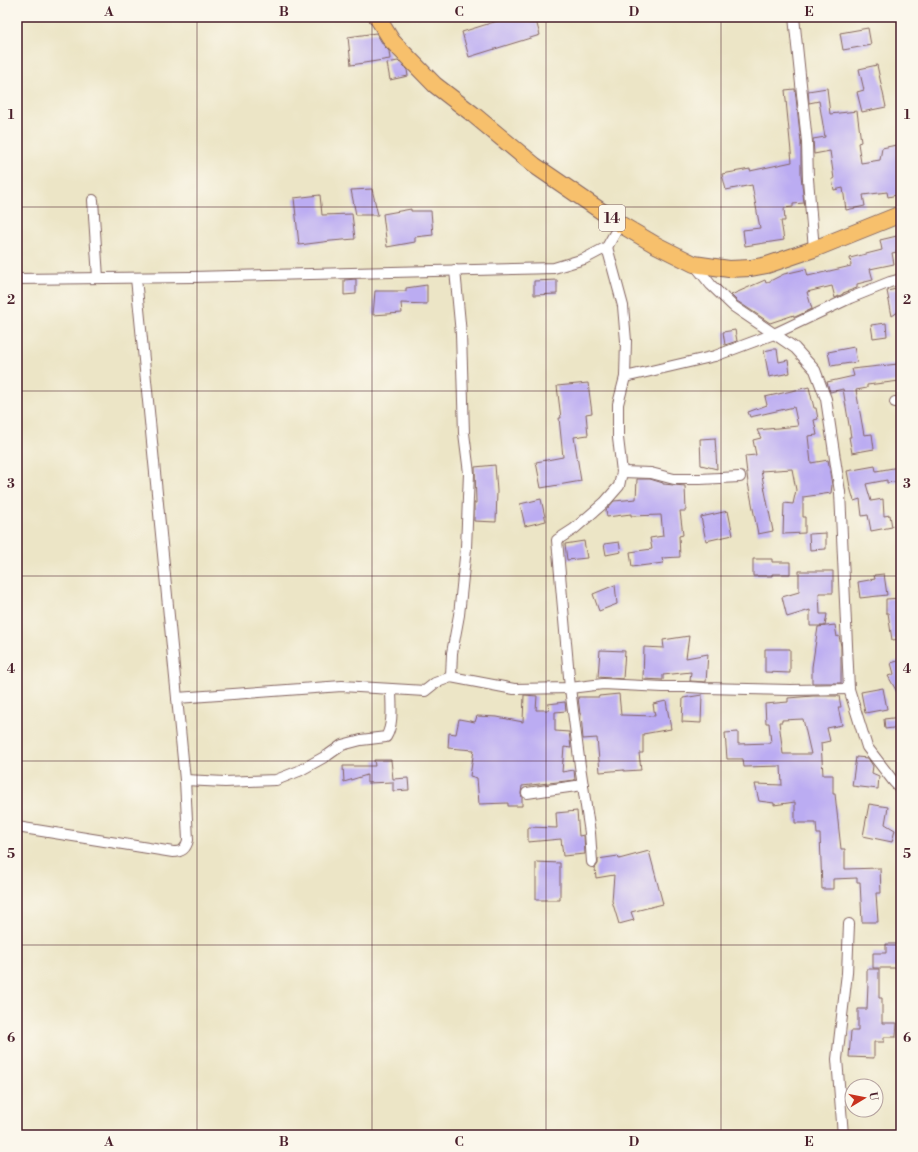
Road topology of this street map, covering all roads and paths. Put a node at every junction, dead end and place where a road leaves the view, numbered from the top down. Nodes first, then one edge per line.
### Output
1 (377, 17) edge
2 (794, 17) edge
3 (93, 200) dead end
4 (901, 214) edge
5 (620, 224) junction
6 (607, 247) junction
7 (814, 248) junction
8 (694, 264) junction
9 (455, 270) junction
10 (98, 278) junction
11 (136, 278) junction
12 (17, 279) edge
13 (901, 279) edge
14 (774, 334) junction
15 (625, 377) junction
16 (622, 472) junction
17 (740, 477) dead end
18 (451, 677) junction
19 (570, 688) junction
20 (391, 689) junction
21 (849, 689) junction
22 (176, 698) junction
23 (185, 780) junction
24 (583, 786) junction
25 (901, 789) edge
26 (527, 793) dead end
27 (17, 827) edge
28 (592, 862) dead end
29 (849, 924) dead end
30 (843, 1135) edge

1 - 5 highway, 14
2 - 7 street
3 - 10 street
4 - 7 highway, 14
5 - 6 street
5 - 8 highway, 14
6 - 9 street
6 - 15 street
7 - 8 highway, 14
8 - 14 street
9 - 11 street
9 - 18 street
10 - 11 street
10 - 12 street
11 - 22 street
13 - 14 street
14 - 15 street
14 - 21 street
15 - 16 street
16 - 17 street
16 - 19 street
18 - 19 street
18 - 20 street
19 - 21 street
19 - 24 street
20 - 22 street
20 - 23 street
21 - 25 street
22 - 23 street
23 - 27 street
24 - 26 street
24 - 28 street
29 - 30 street

